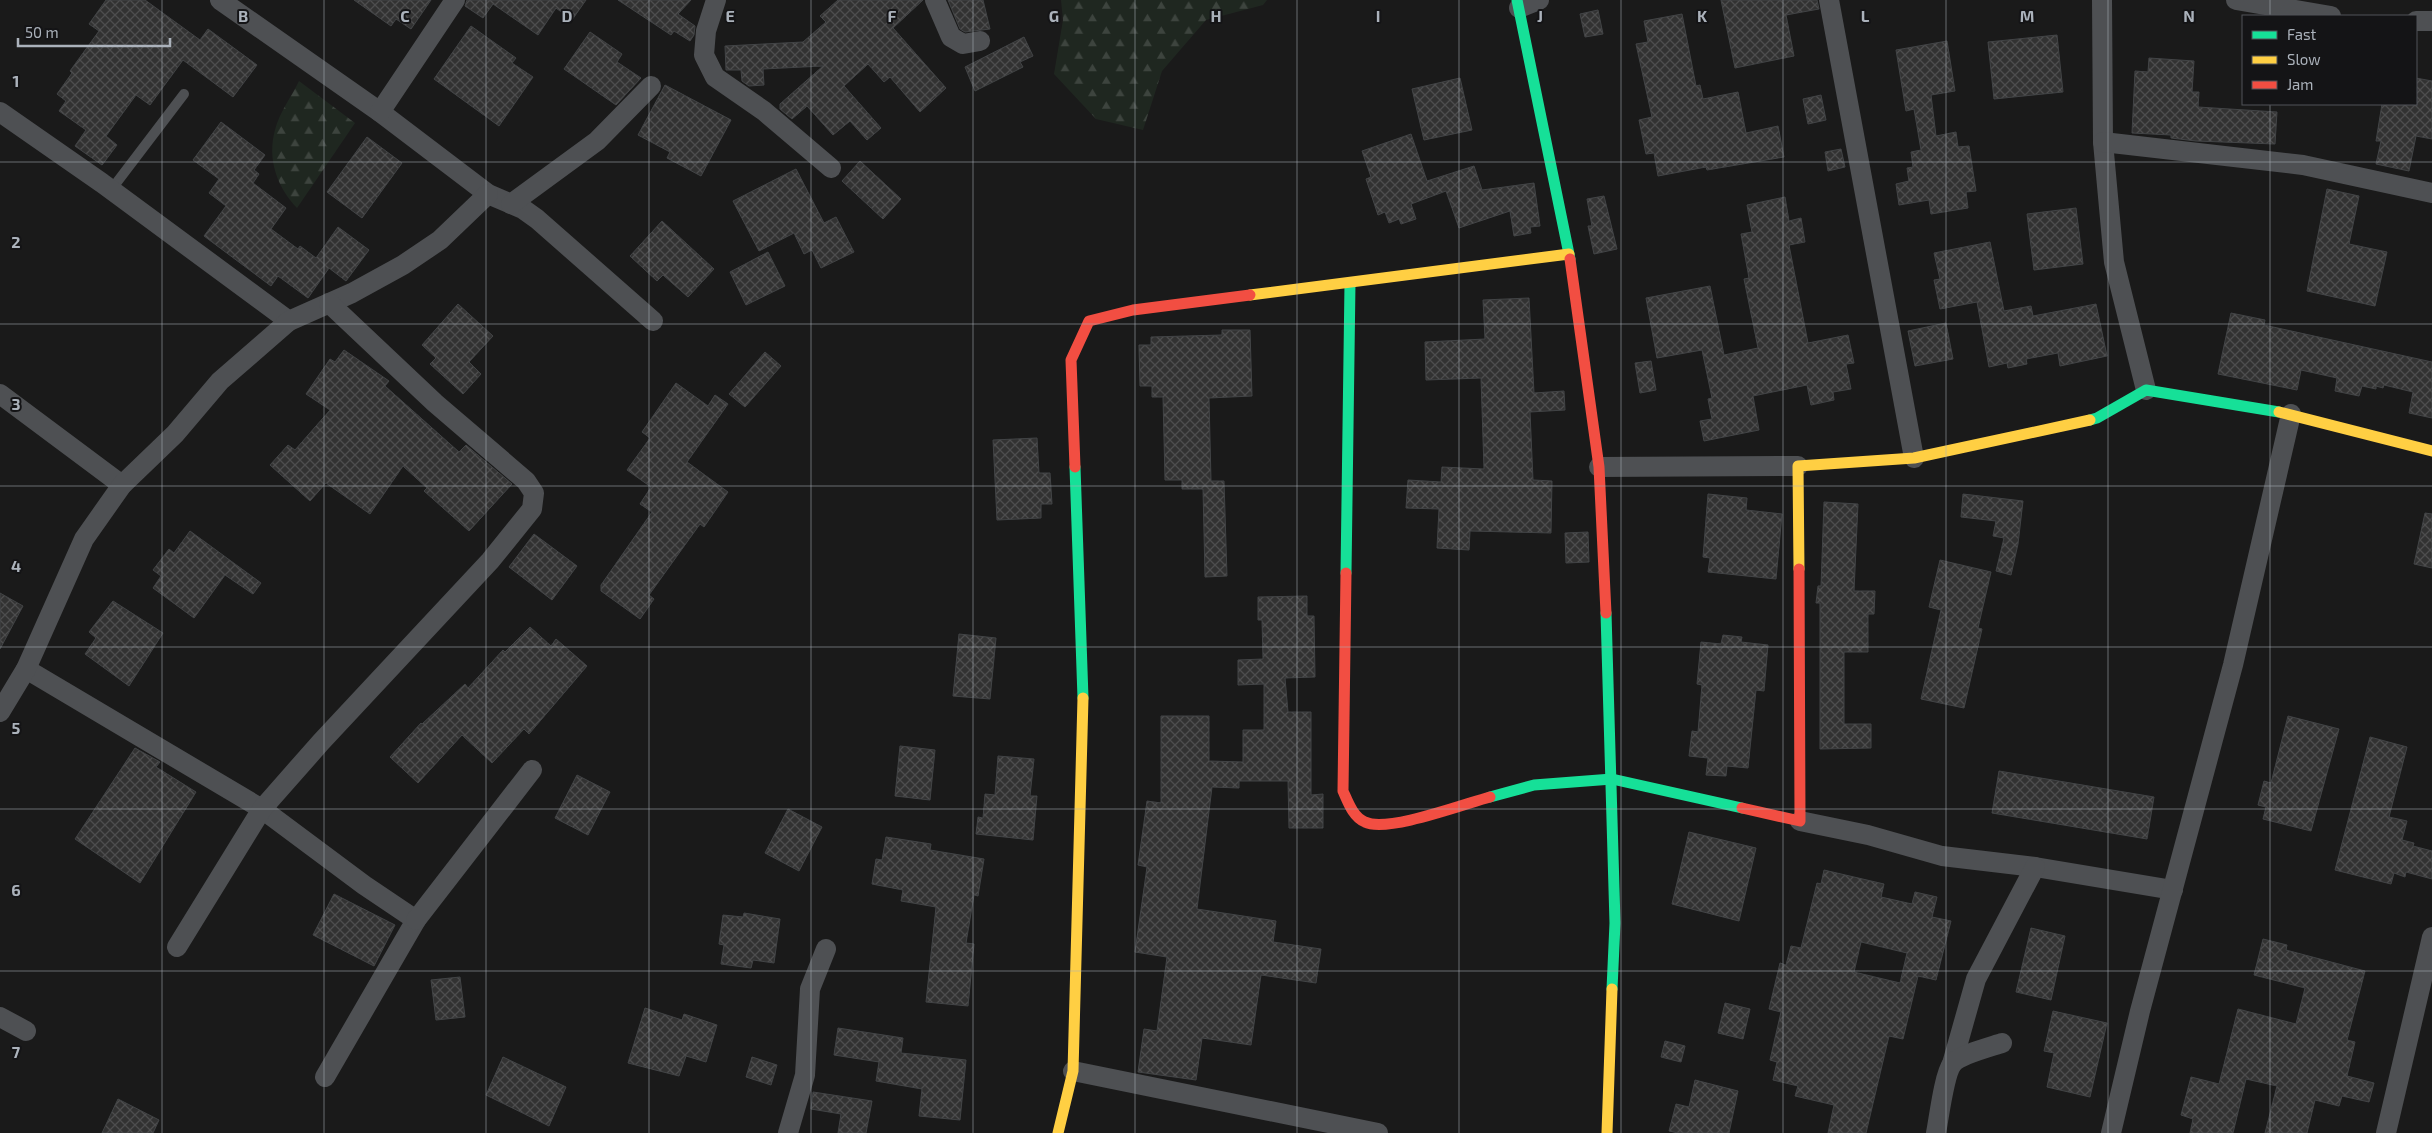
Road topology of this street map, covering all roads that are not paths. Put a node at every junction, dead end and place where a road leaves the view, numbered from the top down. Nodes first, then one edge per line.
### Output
1 (220, 0) edge
2 (454, 0) edge
3 (716, 0) edge
4 (935, 0) edge
5 (1540, 0) edge
6 (1829, 0) edge
7 (2102, 0) edge
8 (2236, 0) edge
9 (2328, 0) edge
10 (1518, 4) edge
11 (2326, 15) edge
12 (2332, 15) edge
13 (2417, 20) edge
14 (2432, 21) edge
15 (980, 41) dead end
16 (651, 86) dead end
17 (184, 94) dead end
18 (0, 112) edge
19 (380, 112) junction
20 (2102, 142) junction
21 (831, 168) dead end
22 (111, 190) junction
23 (2432, 193) edge
24 (488, 194) junction
25 (510, 204) junction
26 (1569, 254) junction
27 (1350, 282) junction
28 (329, 303) junction
29 (288, 321) junction
30 (653, 321) dead end
31 (2146, 390) junction
32 (0, 394) edge
33 (2290, 414) junction
34 (2432, 452) edge
35 (1914, 458) junction
36 (1798, 466) junction
37 (1599, 468) junction
38 (122, 485) junction
39 (26, 669) junction
40 (1, 708) edge
41 (532, 770) dead end
42 (1612, 779) junction
43 (262, 809) junction
44 (1800, 821) junction
45 (2035, 867) junction
46 (2173, 890) junction
47 (416, 920) junction
48 (2432, 937) edge
49 (177, 947) dead end
50 (826, 950) dead end
51 (0, 1017) edge
52 (26, 1030) dead end
53 (2002, 1043) dead end
54 (1952, 1064) junction
55 (1073, 1070) junction
56 (325, 1077) dead end
57 (1370, 1132) edge
58 (788, 1133) edge
59 (1058, 1133) edge
60 (1607, 1133) edge
61 (1936, 1133) edge
62 (2111, 1133) edge
63 (2386, 1133) edge

1 - 19 street
2 - 19 street
3 - 21 street
4 - 15 street
5 - 10 street
6 - 35 street
7 - 20 street
8 - 11 street
9 - 12 street
10 - 26 street
13 - 14 street
16 - 25 street
17 - 22 lane
18 - 22 street
19 - 24 street
20 - 23 street
20 - 31 street
22 - 29 street
24 - 25 street
24 - 28 street
25 - 30 street
26 - 27 street
26 - 37 street
27 - 42 street
27 - 55 street
28 - 29 street
28 - 43 street
29 - 38 street
31 - 33 street
31 - 35 street
32 - 38 street
33 - 34 street
33 - 46 street
35 - 36 street
36 - 37 street
36 - 44 street
37 - 42 street
38 - 39 street
39 - 40 street
39 - 43 street
41 - 47 street
42 - 44 street
42 - 60 street
43 - 47 street
43 - 49 street
44 - 45 street
45 - 46 street
45 - 54 street
46 - 62 street
47 - 56 street
48 - 63 street
50 - 58 street
51 - 52 street
53 - 54 street
54 - 61 street
55 - 57 street
55 - 59 street

